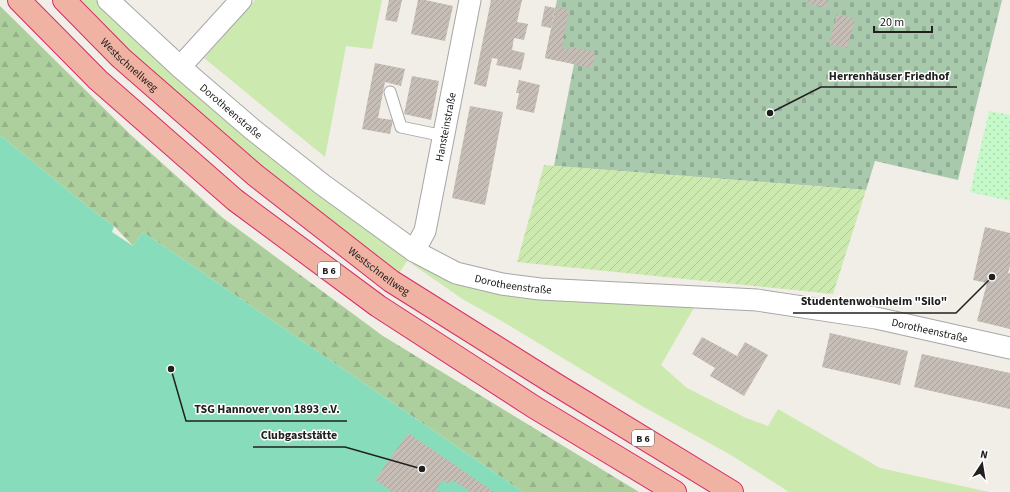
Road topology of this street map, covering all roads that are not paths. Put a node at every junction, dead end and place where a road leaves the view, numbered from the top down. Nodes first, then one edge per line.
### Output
1 (19, 0) edge
2 (64, 0) edge
3 (108, 0) edge
4 (241, 0) edge
5 (470, 0) edge
6 (180, 67) junction
7 (390, 92) dead end
8 (444, 136) junction
9 (414, 251) junction
10 (1010, 348) edge
11 (674, 492) edge
12 (732, 492) edge

1 - 11 highway, B 6
2 - 12 highway, Westschnellweg / B 6
3 - 6 street, Dorotheenstraße
4 - 6 street
5 - 8 street, Hansteinstraße
6 - 9 street, Dorotheenstraße
7 - 8 lane
8 - 9 street, Hansteinstraße
9 - 10 street, Dorotheenstraße

